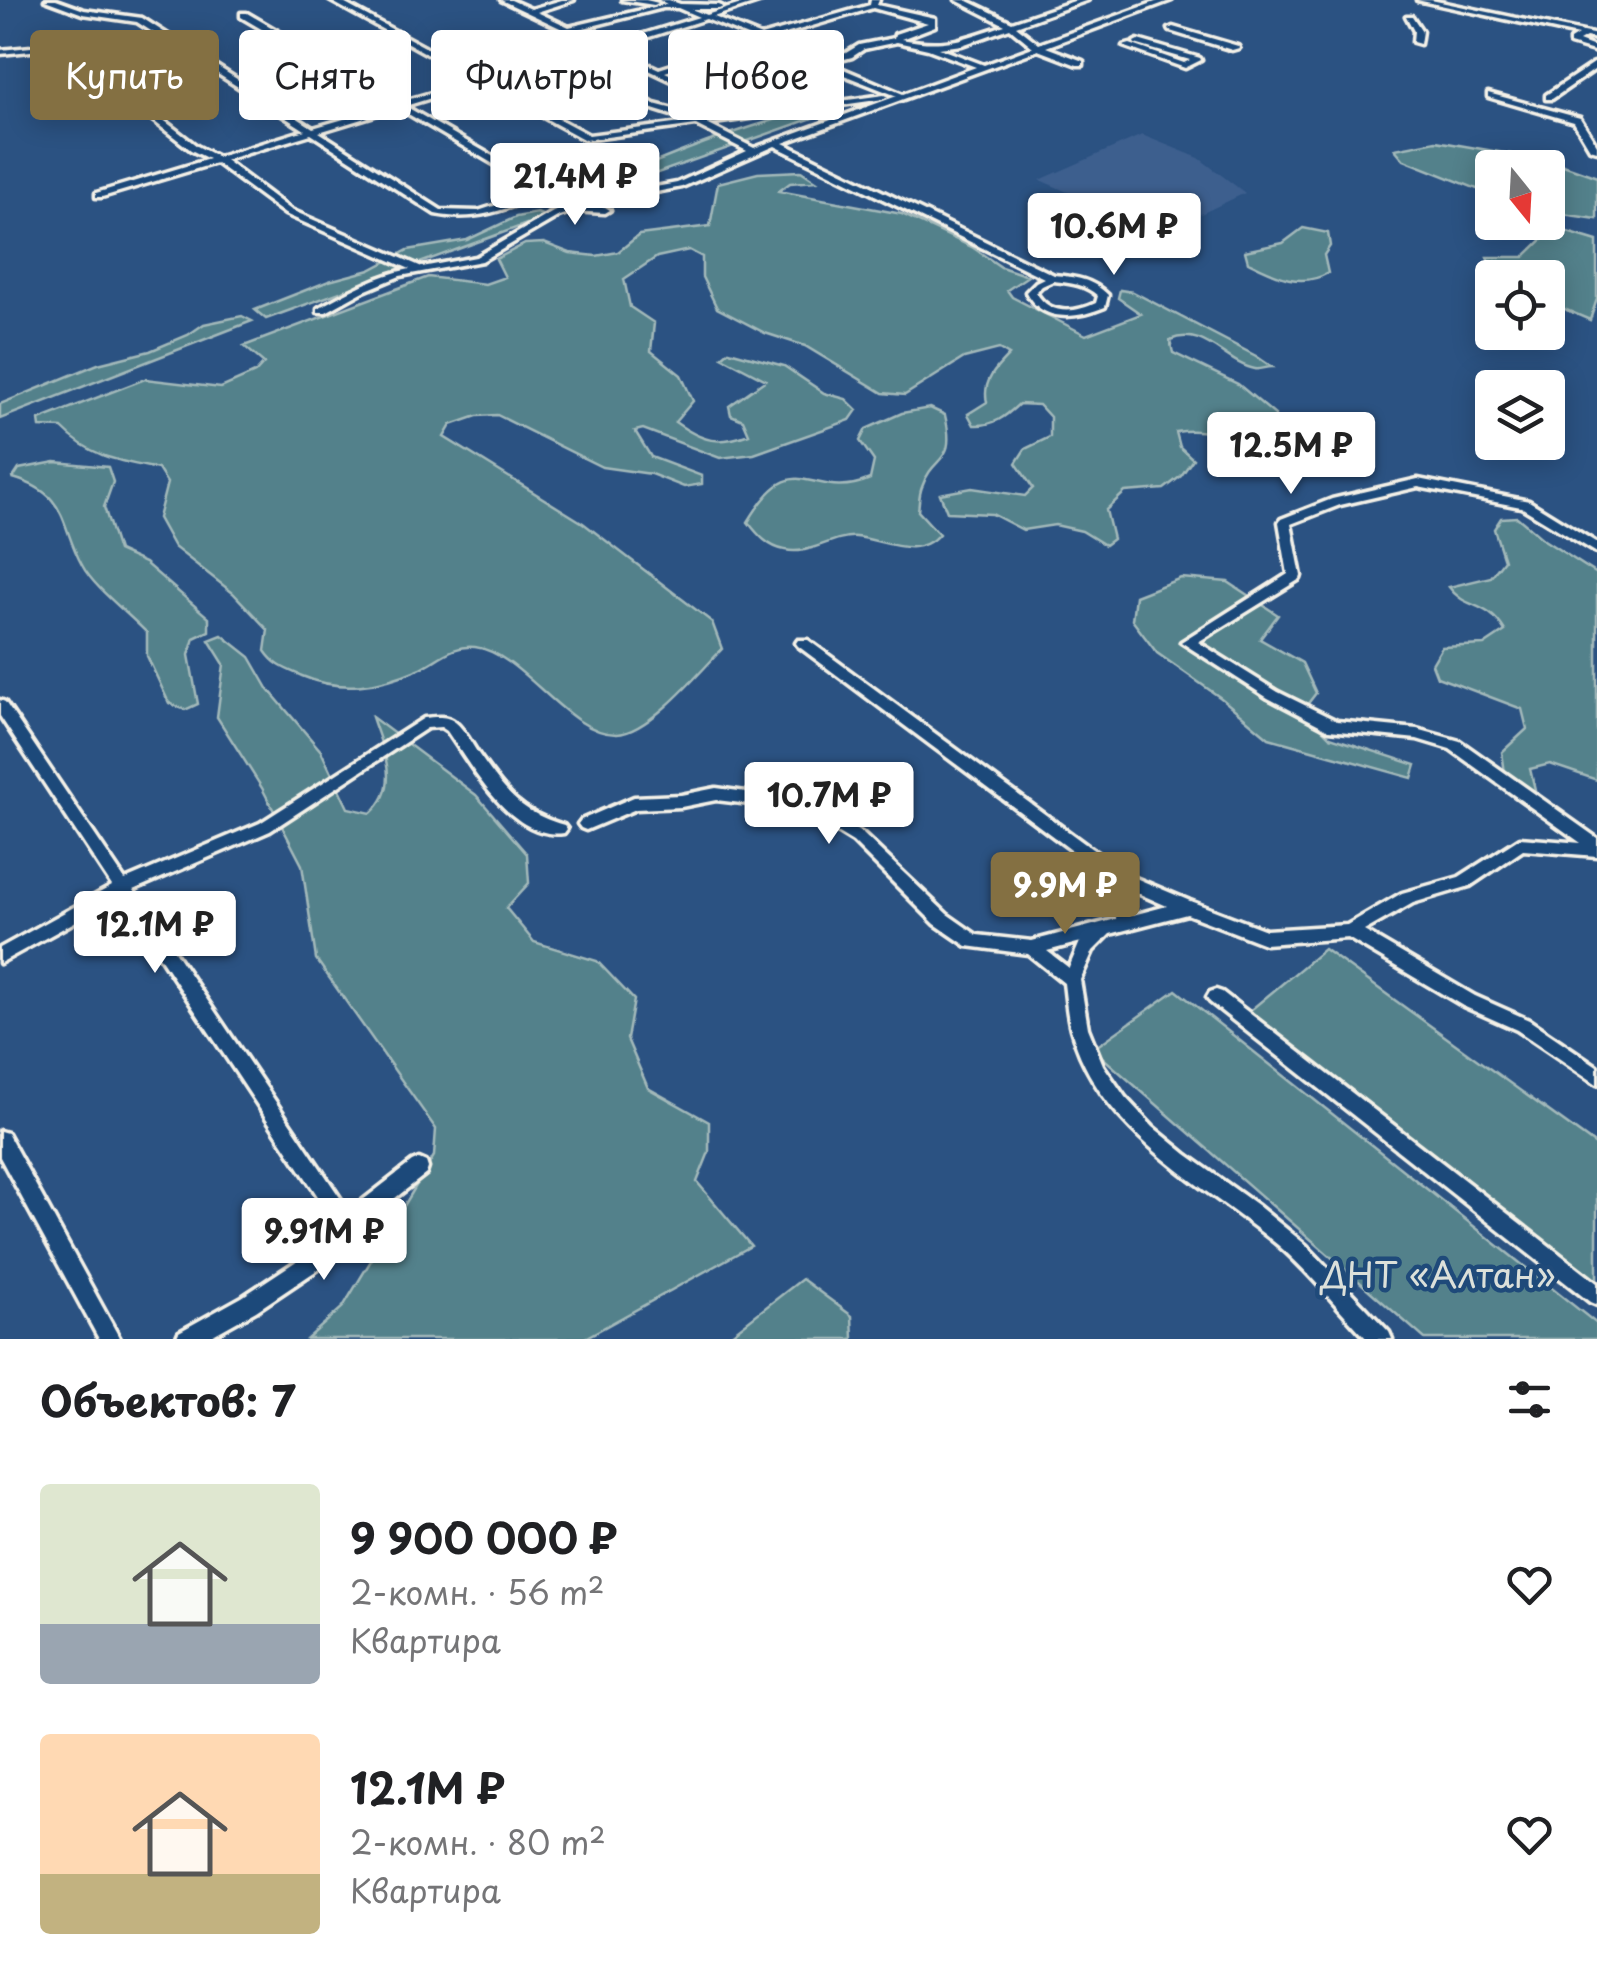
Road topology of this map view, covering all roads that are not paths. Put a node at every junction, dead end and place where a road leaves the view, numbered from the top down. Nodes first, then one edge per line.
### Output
1 (49, 0) edge
2 (333, 0) edge
3 (505, 0) edge
4 (570, 0) edge
5 (626, 0) edge
6 (761, 0) edge
7 (960, 0) edge
8 (1084, 0) edge
9 (1168, 0) edge
10 (1421, 0) edge
11 (874, 3) edge
12 (670, 4) edge
13 (719, 6) edge
14 (529, 12) junction
15 (244, 14) dead end
16 (710, 17) junction
17 (1409, 18) dead end
18 (1011, 25) junction
19 (1173, 29) dead end
20 (271, 30) edge
21 (567, 30) joint
22 (740, 30) edge
23 (788, 30) edge
24 (648, 34) edge
25 (1585, 35) junction
26 (1597, 38) edge
27 (897, 40) junction
28 (1138, 42) dead end
29 (1416, 42) dead end
30 (1127, 46) dead end
31 (930, 47) junction
32 (1038, 48) junction
33 (1235, 48) dead end
34 (1597, 50) edge
35 (0, 52) edge
36 (431, 53) edge
37 (844, 55) edge
38 (1080, 62) dead end
39 (1597, 66) edge
40 (984, 67) junction
41 (648, 68) edge
42 (668, 68) edge
43 (656, 72) junction
44 (844, 74) edge
45 (668, 77) edge
46 (1491, 95) dead end
47 (904, 96) junction
48 (1549, 97) dead end
49 (648, 104) edge
50 (844, 104) edge
51 (411, 112) edge
52 (339, 120) edge
53 (554, 120) edge
54 (724, 120) edge
55 (695, 124) junction
56 (807, 127) dead end
57 (306, 130) junction
58 (775, 143) junction
59 (1597, 148) edge
60 (751, 149) junction
61 (217, 158) junction
62 (539, 194) junction
63 (99, 195) dead end
64 (571, 208) junction
65 (605, 210) dead end
66 (569, 222) dead end
67 (422, 270) junction
68 (1052, 278) junction
69 (396, 285) dead end
70 (322, 310) dead end
71 (1597, 549) edge
72 (803, 643) dead end
73 (0, 705) edge
74 (586, 824) dead end
75 (559, 829) dead end
76 (1597, 848) edge
77 (1120, 878) junction
78 (124, 888) junction
79 (1187, 907) junction
80 (1115, 924) junction
81 (1350, 931) junction
82 (1032, 948) junction
83 (0, 956) edge
84 (1072, 980) junction
85 (1216, 997) dead end
86 (1597, 1076) edge
87 (0, 1139) edge
88 (419, 1168) dead end
89 (347, 1224) junction
90 (1597, 1295) edge
91 (110, 1339) edge
92 (186, 1339) edge
93 (1382, 1339) edge

1 - 57 street
2 - 36 street
3 - 14 street
4 - 14 street
5 - 12 street
6 - 13 street
7 - 18 street
8 - 18 street
9 - 32 street
10 - 25 street
11 - 23 street
11 - 27 street
12 - 13 street
12 - 16 street
12 - 21 street
13 - 16 street
14 - 21 street
15 - 20 street
16 - 22 street
16 - 24 street
17 - 29 street
18 - 31 street
18 - 32 street
19 - 33 street
25 - 26 street
25 - 34 street
27 - 31 street
27 - 37 street
28 - 30 street
31 - 40 street
32 - 38 street
32 - 40 street
35 - 61 street
39 - 48 street
40 - 47 street
41 - 43 street
42 - 43 street
43 - 45 street
44 - 47 street
46 - 59 street
47 - 50 street
47 - 58 street
49 - 55 street
51 - 62 street
52 - 57 street
53 - 55 street
54 - 55 street
55 - 60 street
56 - 60 street
57 - 61 street
57 - 62 street
58 - 60 street
58 - 68 street
60 - 64 street
61 - 63 street
61 - 67 street
62 - 64 street
64 - 65 street
64 - 66 street
64 - 67 street
67 - 69 street
67 - 70 street
68 - 68 street
71 - 76 street
72 - 77 street
73 - 78 street
74 - 82 street
75 - 78 street
76 - 81 street
77 - 79 street
77 - 80 street
78 - 83 street
78 - 89 street
79 - 80 street
79 - 81 street
80 - 82 street
80 - 84 street
81 - 86 street
82 - 84 street
84 - 93 street
85 - 90 street
87 - 91 street
88 - 89 street
89 - 92 street

